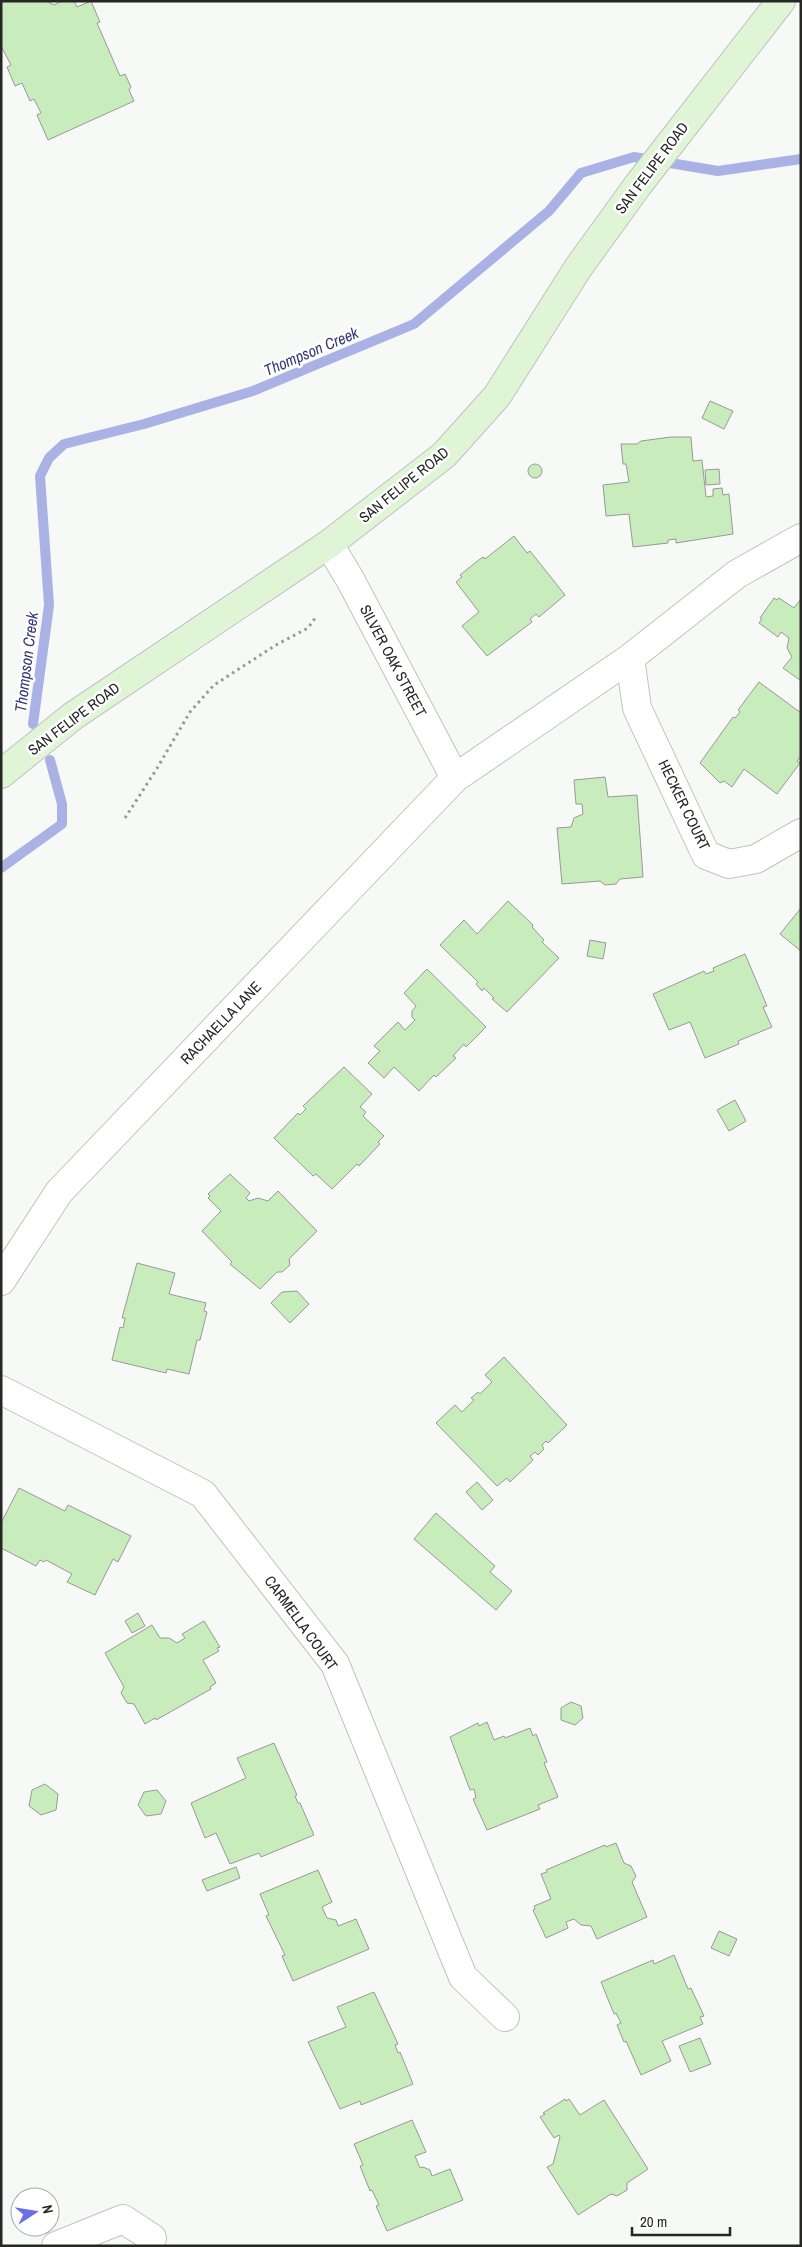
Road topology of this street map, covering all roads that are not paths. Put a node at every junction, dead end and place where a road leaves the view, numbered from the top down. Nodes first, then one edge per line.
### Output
1 (781, 1) edge
2 (801, 538) edge
3 (329, 544) junction
4 (630, 658) junction
5 (1, 774) edge
6 (455, 778) junction
7 (801, 832) edge
8 (1, 1281) edge
9 (1, 1390) edge
10 (505, 2017) dead end
11 (152, 2238) dead end
12 (56, 2246) edge

1 - 3 street, SAN FELIPE ROAD
2 - 4 street
3 - 5 street, SAN FELIPE ROAD
3 - 6 street, SILVER OAK STREET
4 - 6 street
4 - 7 street, HECKER COURT
6 - 8 street, RACHAELLA LANE
9 - 10 street, CARMELLA COURT
11 - 12 street

